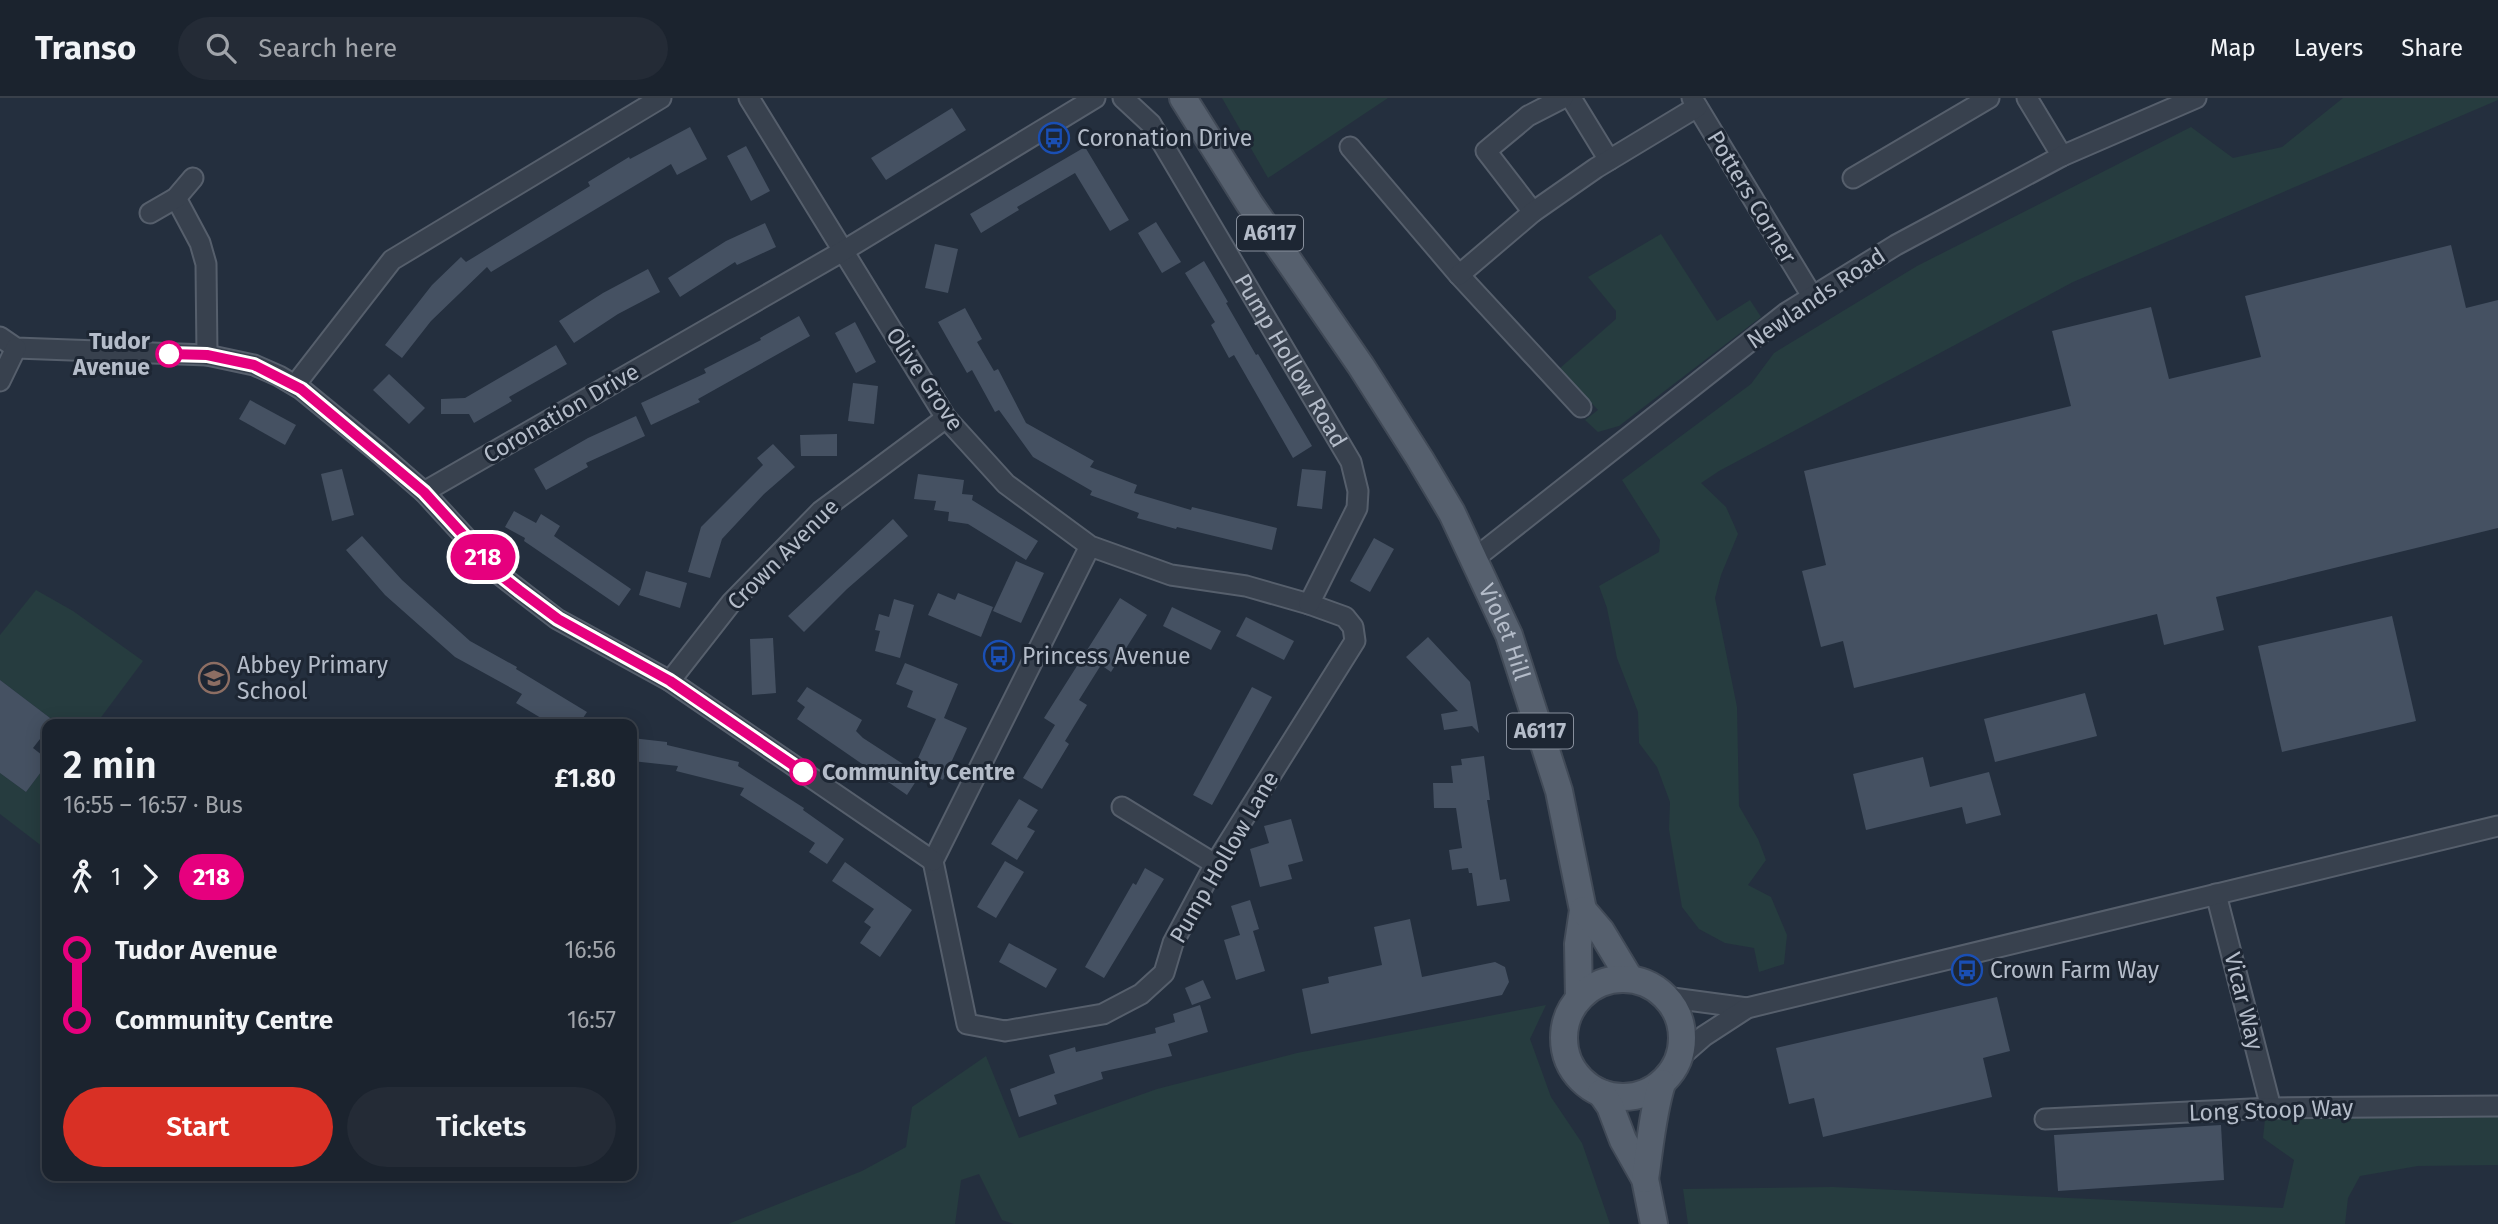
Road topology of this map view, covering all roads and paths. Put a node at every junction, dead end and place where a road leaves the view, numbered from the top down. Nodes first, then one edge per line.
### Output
1 (661, 98) edge
2 (749, 98) edge
3 (1095, 98) edge
4 (1123, 98) edge
5 (1183, 98) edge
6 (1563, 98) edge
7 (1571, 98) edge
8 (1989, 98) edge
9 (2027, 98) edge
10 (2196, 98) edge
11 (1694, 102) edge
12 (1350, 148) dead end
13 (2063, 156) junction
14 (1609, 160) junction
15 (193, 178) dead end
16 (1853, 178) dead end
17 (176, 198) junction
18 (1533, 212) junction
19 (150, 213) dead end
20 (843, 251) junction
21 (1459, 275) junction
22 (1812, 296) junction
23 (8, 342) edge
24 (207, 355) junction
25 (0, 381) edge
26 (295, 385) junction
27 (1581, 407) dead end
28 (946, 418) junction
29 (424, 492) junction
30 (1090, 546) junction
31 (1474, 559) junction
32 (1309, 604) junction
33 (670, 681) junction
34 (1326, 686) joint
35 (1122, 807) dead end
36 (2498, 826) edge
37 (933, 861) junction
38 (1215, 864) junction
39 (2216, 894) junction
40 (1583, 910) junction
41 (1630, 979) junction
42 (1665, 997) junction
43 (1579, 998) junction
44 (1747, 1008) junction
45 (1679, 1057) junction
46 (1662, 1083) junction
47 (1601, 1093) junction
48 (2498, 1106) edge
49 (2271, 1108) junction
50 (2045, 1119) dead end
51 (1645, 1179) junction
52 (1654, 1224) edge

1 - 26 street
2 - 20 street, Olive Grove
3 - 20 street, Coronation Drive
4 - 32 street, Pump Hollow Road
5 - 31 main road, A6117
6 - 18 street
7 - 14 street
8 - 16 street
9 - 13 street
10 - 13 street, Newlands Road
11 - 14 street
11 - 22 street, Potters Corner
12 - 21 street
13 - 22 street, Newlands Road
14 - 18 street
15 - 17 street
17 - 19 street
17 - 24 street
18 - 21 street
20 - 28 street, Olive Grove
20 - 29 street, Coronation Drive
21 - 27 street
22 - 31 street, Newlands Road
23 - 24 street
23 - 25 street
24 - 26 street
26 - 29 street
28 - 30 street, Olive Grove
28 - 33 street, Crown Avenue
29 - 33 street
30 - 32 street, Olive Grove
30 - 37 street
31 - 40 main road, Violet Hill / A6117
32 - 34 street, Olive Grove
33 - 37 street
34 - 38 street, Pump Hollow Lane
35 - 38 street
36 - 39 street
37 - 38 street, Pump Hollow Lane
39 - 44 street
39 - 49 street, Vicar Way
40 - 41 main road, Violet Hill / A6117
40 - 43 main road, Violet Hill / A6117
41 - 42 main road
41 - 43 main road
42 - 44 street
42 - 45 main road
43 - 47 main road, A6117
44 - 45 street
45 - 46 main road, A6117
46 - 47 main road
46 - 51 main road, A6117
47 - 51 main road, A6117
48 - 49 street, Long Stoop Way
49 - 50 street, Long Stoop Way
51 - 52 main road, A6117

